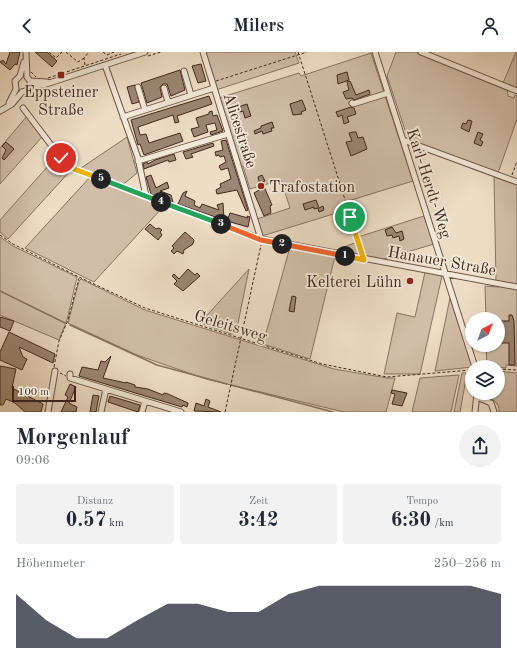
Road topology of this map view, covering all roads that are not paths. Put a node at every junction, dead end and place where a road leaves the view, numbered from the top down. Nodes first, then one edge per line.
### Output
1 (26, 52) edge
2 (145, 52) edge
3 (202, 52) edge
4 (375, 52) edge
5 (421, 52) edge
6 (105, 64) junction
7 (184, 72) dead end
8 (20, 76) junction
9 (29, 81) junction
10 (213, 85) junction
11 (138, 87) dead end
12 (164, 88) dead end
13 (16, 89) junction
14 (517, 91) edge
15 (22, 92) junction
16 (388, 93) junction
17 (191, 95) junction
18 (168, 102) junction
19 (352, 103) dead end
20 (6, 108) junction
21 (23, 108) dead end
22 (145, 110) junction
23 (0, 111) edge
24 (123, 117) junction
25 (228, 134) junction
26 (403, 140) junction
27 (138, 161) junction
28 (517, 182) edge
29 (146, 196) junction
30 (261, 240) junction
31 (446, 274) junction
32 (517, 287) edge
33 (473, 360) edge
34 (55, 371) road end
35 (67, 375) road end
36 (106, 389) junction
37 (476, 400) edge
38 (486, 400) edge
39 (146, 401) junction
40 (48, 412) edge
41 (101, 412) edge
42 (142, 412) edge
43 (181, 412) edge
44 (475, 412) edge
45 (494, 412) edge

1 - 8 street
1 - 9 street
2 - 6 street
3 - 10 street, Alicestraße
4 - 16 street, Karl-Herdt-Weg
5 - 14 street
6 - 9 street
6 - 24 street
7 - 17 street
8 - 9 street
8 - 13 street
9 - 15 street
10 - 17 street
10 - 25 street, Alicestraße
11 - 22 street
12 - 18 street
13 - 15 street
13 - 20 street
15 - 20 street
16 - 19 street
16 - 26 street, Karl-Herdt-Weg
17 - 18 street
18 - 22 street
20 - 23 street
21 - 29 street, Hanauer Straße
22 - 24 street
24 - 27 street
25 - 27 street
25 - 30 street, Alicestraße
26 - 28 street
26 - 31 street, Karl-Herdt-Weg
27 - 29 street
29 - 30 street, Hanauer Straße
30 - 31 street, Hanauer Straße
31 - 32 street, Hanauer Straße
31 - 33 street, Karl-Herdt-Weg
34 - 40 street
35 - 36 street
36 - 39 street
36 - 41 street
37 - 44 street
38 - 45 street
39 - 42 street
39 - 43 street

